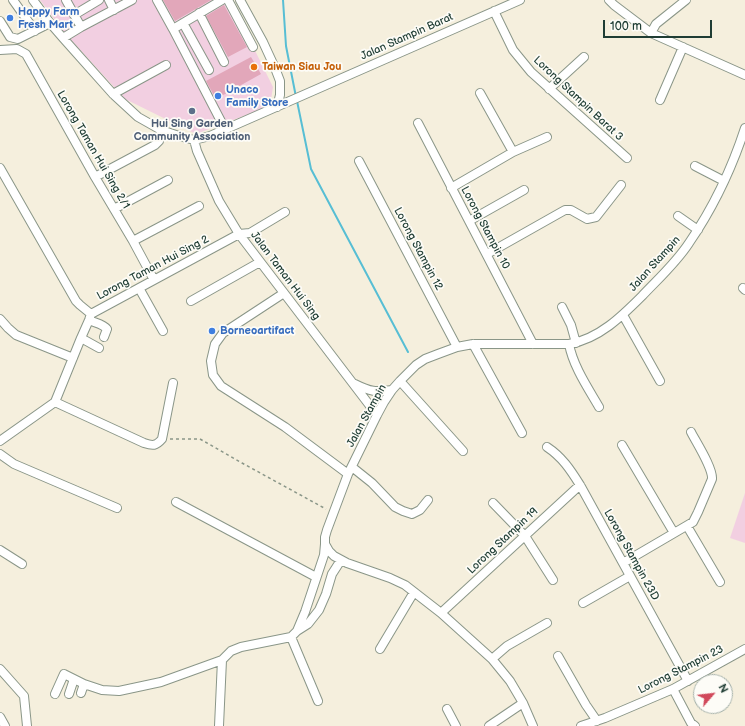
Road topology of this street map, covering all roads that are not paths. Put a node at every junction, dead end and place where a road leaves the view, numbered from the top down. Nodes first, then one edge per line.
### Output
1 (13, 0) edge
2 (33, 0) edge
3 (66, 0) edge
4 (99, 0) edge
5 (109, 0) edge
6 (132, 0) edge
7 (157, 0) edge
8 (222, 0) edge
9 (228, 0) edge
10 (240, 0) edge
11 (518, 0) edge
12 (609, 0) edge
13 (686, 0) edge
14 (114, 10) junction
15 (494, 12) junction
16 (199, 13) junction
17 (74, 15) junction
18 (0, 21) edge
19 (50, 23) junction
20 (183, 23) junction
21 (81, 27) junction
22 (173, 28) junction
23 (35, 30) junction
24 (651, 33) junction
25 (63, 38) junction
26 (253, 47) dead end
27 (683, 48) junction
28 (0, 50) edge
29 (584, 57) dead end
30 (224, 62) dead end
31 (166, 65) dead end
32 (209, 70) dead end
33 (745, 75) edge
34 (549, 89) junction
35 (480, 93) dead end
36 (114, 94) junction
37 (660, 100) dead end
38 (277, 107) junction
39 (418, 123) dead end
40 (745, 128) edge
41 (225, 129) junction
42 (161, 130) junction
43 (547, 137) dead end
44 (194, 140) junction
45 (743, 141) edge
46 (513, 152) junction
47 (627, 158) dead end
48 (359, 162) dead end
49 (695, 166) dead end
50 (0, 168) edge
51 (95, 176) junction
52 (168, 180) dead end
53 (724, 181) junction
54 (622, 185) dead end
55 (451, 188) junction
56 (524, 190) dead end
57 (199, 206) dead end
58 (114, 209) junction
59 (285, 212) dead end
60 (678, 216) dead end
61 (469, 222) junction
62 (698, 230) junction
63 (239, 234) junction
64 (133, 241) junction
65 (487, 254) junction
66 (260, 262) junction
67 (154, 280) junction
68 (139, 288) junction
69 (284, 293) junction
70 (191, 301) dead end
71 (562, 307) dead end
72 (623, 315) junction
73 (90, 317) junction
74 (0, 319) edge
75 (163, 331) dead end
76 (104, 337) dead end
77 (81, 338) junction
78 (573, 343) junction
79 (474, 344) junction
80 (533, 344) junction
81 (457, 347) junction
82 (99, 348) dead end
83 (73, 358) junction
84 (400, 380) junction
85 (660, 381) dead end
86 (173, 383) dead end
87 (354, 384) junction
88 (392, 390) junction
89 (55, 402) junction
90 (599, 407) dead end
91 (377, 415) junction
92 (691, 432) dead end
93 (522, 433) dead end
94 (1, 440) edge
95 (622, 445) dead end
96 (547, 447) dead end
97 (463, 451) dead end
98 (0, 454) edge
99 (350, 471) junction
100 (580, 485) junction
101 (428, 500) dead end
102 (176, 502) dead end
103 (494, 504) dead end
104 (117, 508) dead end
105 (687, 526) junction
106 (674, 533) junction
107 (524, 536) junction
108 (325, 544) junction
109 (0, 550) edge
110 (341, 560) junction
111 (623, 563) junction
112 (22, 564) dead end
113 (630, 576) junction
114 (316, 577) junction
115 (553, 580) dead end
116 (720, 582) dead end
117 (414, 592) junction
118 (583, 603) dead end
119 (441, 613) junction
120 (547, 623) dead end
121 (297, 631) junction
122 (291, 637) junction
123 (380, 649) dead end
124 (744, 652) edge
125 (558, 656) dead end
126 (492, 659) junction
127 (222, 660) junction
128 (0, 669) edge
129 (74, 679) junction
130 (688, 681) junction
131 (84, 684) junction
132 (673, 689) junction
133 (81, 693) dead end
134 (55, 694) dead end
135 (70, 694) dead end
136 (318, 700) dead end
137 (523, 703) junction
138 (447, 709) dead end
139 (0, 717) edge
140 (605, 718) junction
141 (597, 721) junction
142 (5, 726) edge
143 (27, 726) edge
144 (219, 726) edge
145 (456, 726) edge
146 (489, 726) edge
147 (533, 726) edge
148 (581, 726) edge
149 (610, 726) edge
150 (695, 726) edge

1 - 23 street
2 - 19 street
3 - 17 street
4 - 17 street
5 - 14 street
6 - 14 street
7 - 22 street
8 - 16 street
9 - 26 street
10 - 38 street
11 - 15 street, Jalan Stampin Barat
12 - 24 street
13 - 24 street
14 - 21 street
15 - 34 street, Lorong Stampin Barat 3
15 - 38 street, Jalan Stampin Barat
16 - 20 street
16 - 30 street
17 - 21 street
18 - 23 street
19 - 23 street
19 - 25 street
20 - 22 street
20 - 32 street
21 - 25 street
22 - 41 street
24 - 27 street
25 - 36 street
27 - 33 street
27 - 37 street
28 - 51 street, Lorong Taman Hui Sing 2/1
29 - 34 street
31 - 36 street
34 - 47 street, Lorong Stampin Barat 3
35 - 46 street
36 - 42 street
38 - 41 street, Jalan Stampin Barat
39 - 55 street, Lorong Stampin 10
40 - 45 street, Jalan Stampin
41 - 44 street, Jalan Stampin Barat
42 - 44 street
42 - 51 street
43 - 46 street
44 - 63 street, Jalan Taman Hui Sing
45 - 53 street, Jalan Stampin
46 - 55 street
48 - 81 street, Lorong Stampin 12
49 - 53 street
50 - 73 street
51 - 58 street, Lorong Taman Hui Sing 2/1
52 - 58 street
53 - 62 street, Jalan Stampin
54 - 65 street
55 - 61 street, Lorong Stampin 10
56 - 61 street
57 - 64 street
58 - 64 street, Lorong Taman Hui Sing 2/1
59 - 63 street, Lorong Taman Hui Sing 2
60 - 62 street
61 - 65 street, Lorong Stampin 10
62 - 72 street, Jalan Stampin
63 - 66 street, Jalan Taman Hui Sing
63 - 67 street, Lorong Taman Hui Sing 2
64 - 67 street, Lorong Taman Hui Sing 2/1
65 - 80 street, Lorong Stampin 10
66 - 69 street, Jalan Taman Hui Sing
66 - 70 street
67 - 68 street, Lorong Taman Hui Sing 2
68 - 73 street, Lorong Taman Hui Sing 2
68 - 75 street
69 - 87 street, Jalan Taman Hui Sing
69 - 99 street
71 - 78 street
72 - 78 street, Jalan Stampin
72 - 85 street
73 - 76 street
73 - 77 street
74 - 83 street
77 - 82 street
77 - 83 street
78 - 80 street, Jalan Stampin
78 - 90 street
79 - 80 street, Jalan Stampin
79 - 81 street, Jalan Stampin
79 - 93 street
81 - 84 street, Jalan Stampin
83 - 89 street
84 - 88 street, Jalan Stampin
84 - 97 street
86 - 89 street
87 - 88 street
87 - 91 street, Jalan Taman Hui Sing
88 - 91 street, Jalan Stampin
89 - 94 street
91 - 99 street, Jalan Stampin
92 - 105 street
95 - 106 street
96 - 100 street, Lorong Stampin 23D
98 - 104 street
99 - 101 street
99 - 108 street, Jalan Stampin
100 - 107 street, Lorong Stampin 19
100 - 111 street, Lorong Stampin 23D
102 - 114 street
103 - 107 street
105 - 106 street
105 - 116 street
106 - 111 street
107 - 115 street
107 - 119 street, Lorong Stampin 19
108 - 110 street
108 - 114 street, Jalan Stampin
109 - 112 street
110 - 117 street
110 - 121 street
111 - 113 street, Lorong Stampin 23D
113 - 118 street
113 - 130 street, Lorong Stampin 23D
114 - 121 street, Jalan Stampin
117 - 119 street
117 - 123 street
119 - 126 street
120 - 126 street
121 - 122 street
122 - 127 street
122 - 136 street
124 - 130 street, Lorong Stampin 23
125 - 141 street
126 - 137 street
127 - 131 street
127 - 144 street
128 - 143 street
129 - 131 street
129 - 134 street
129 - 135 street
130 - 132 street, Lorong Stampin 23
131 - 133 street
132 - 140 street, Lorong Stampin 23
132 - 150 street
137 - 146 street
137 - 147 street
138 - 145 street
139 - 142 street
140 - 141 street, Lorong Stampin 23
140 - 149 street
141 - 148 street, Lorong Stampin 23

